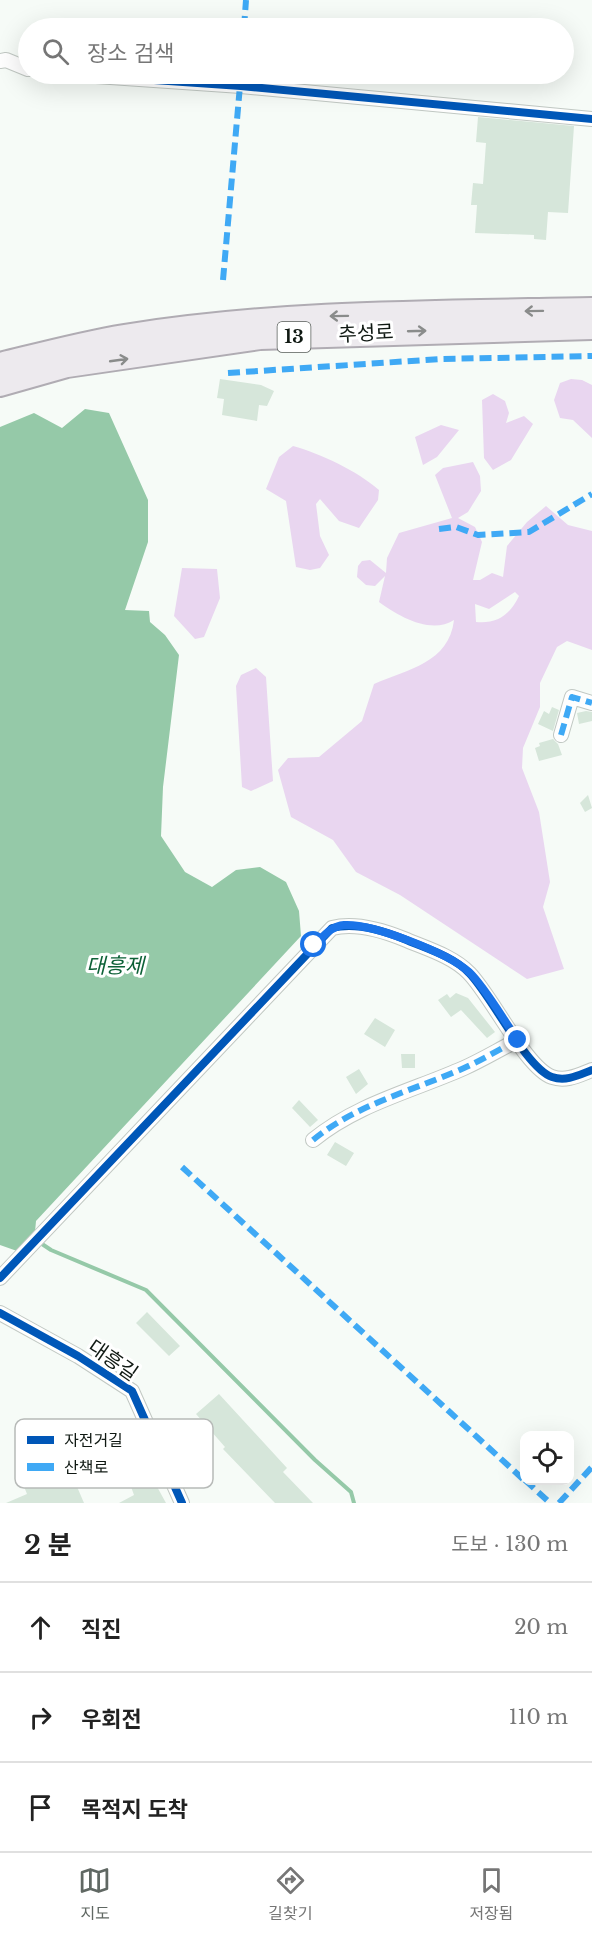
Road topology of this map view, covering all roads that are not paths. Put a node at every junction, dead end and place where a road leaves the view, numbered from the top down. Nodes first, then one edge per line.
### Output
1 (0, 61) edge
2 (18, 65) edge
3 (212, 84) edge
4 (592, 119) edge
5 (592, 309) edge
6 (592, 327) edge
7 (125, 336) junction
8 (0, 354) edge
9 (0, 364) edge
10 (82, 364) junction
11 (0, 385) edge
12 (0, 391) edge
13 (592, 702) edge
14 (561, 735) dead end
15 (518, 1040) junction
16 (592, 1071) edge
17 (313, 1140) dead end
18 (0, 1278) edge
19 (0, 1313) edge
20 (144, 1419) edge
21 (175, 1488) edge
22 (182, 1503) edge

1 - 2 street
3 - 4 street
5 -> 7 main road, 추성로 / 13
10 -> 6 main road, 추성로 / 13
7 - 8 main road
7 - 9 main road, 추성로 / 13
10 - 11 main road, 추성로 / 13
10 - 12 main road
13 - 14 street
15 - 16 street
15 - 17 street
15 - 18 street
19 - 20 street, 대흥길
21 - 22 street, 대흥길

